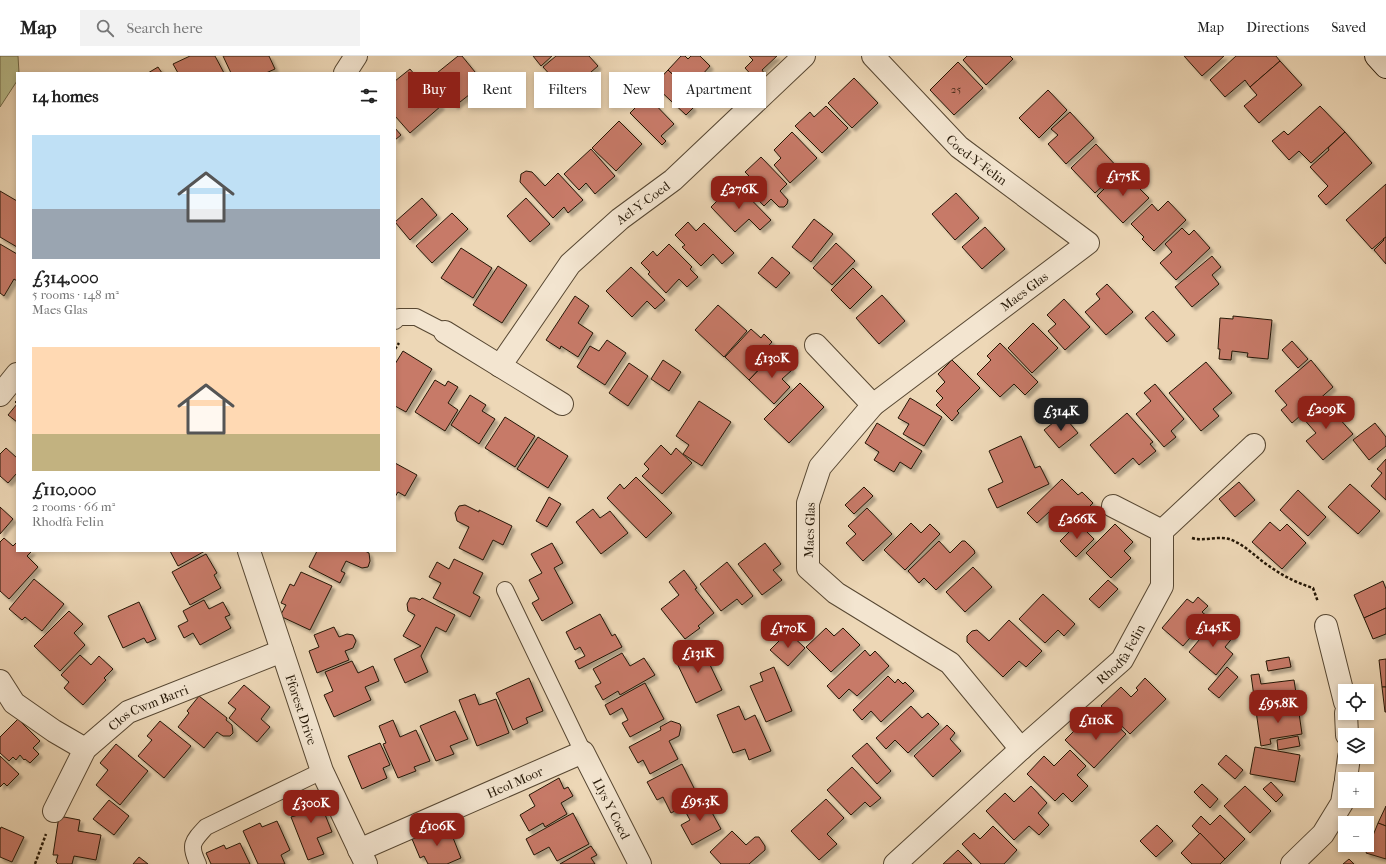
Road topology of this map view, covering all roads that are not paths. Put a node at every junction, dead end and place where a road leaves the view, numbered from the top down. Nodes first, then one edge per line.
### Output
1 (356, 56) edge
2 (804, 56) edge
3 (1376, 56) edge
4 (879, 58) edge
5 (1386, 67) edge
6 (346, 72) edge
7 (1088, 243) joint
8 (396, 321) edge
9 (445, 332) joint
10 (816, 345) dead end
11 (500, 366) junction
12 (16, 375) edge
13 (0, 395) edge
14 (562, 404) dead end
15 (873, 405) junction
16 (1254, 445) dead end
17 (1113, 506) dead end
18 (1162, 531) junction
19 (248, 552) edge
20 (505, 590) dead end
21 (1326, 626) road end
22 (282, 651) junction
23 (0, 681) edge
24 (1340, 684) edge
25 (85, 749) junction
26 (1020, 749) junction
27 (583, 752) junction
28 (322, 771) junction
29 (1339, 808) edge
30 (54, 810) road end
31 (362, 857) edge
32 (198, 864) edge
33 (640, 864) edge
34 (895, 864) edge
35 (1292, 864) edge

1 - 6 street
2 - 11 street, Ael-Y-Coed
3 - 5 street
4 - 7 street, Coed-Y-Felin
7 - 15 street, Maes Glas
8 - 9 lane
9 - 11 street
10 - 15 street
11 - 14 street
12 - 13 street
15 - 26 street, Maes Glas
16 - 18 street
17 - 18 street
18 - 26 street, Rhodfa Felin
19 - 22 street, Fforest Drive
20 - 27 lane
21 - 24 street
22 - 25 street, Clos Cwm Barri
22 - 28 street, Fforest Drive
23 - 25 street
25 - 30 street, Clos Cwm Barri
26 - 34 street, Rhodfa Felin
27 - 31 street, Heol Moor
27 - 33 street, Llys Y Coed
28 - 31 street, Fforest Drive
28 - 32 lane
29 - 35 street

